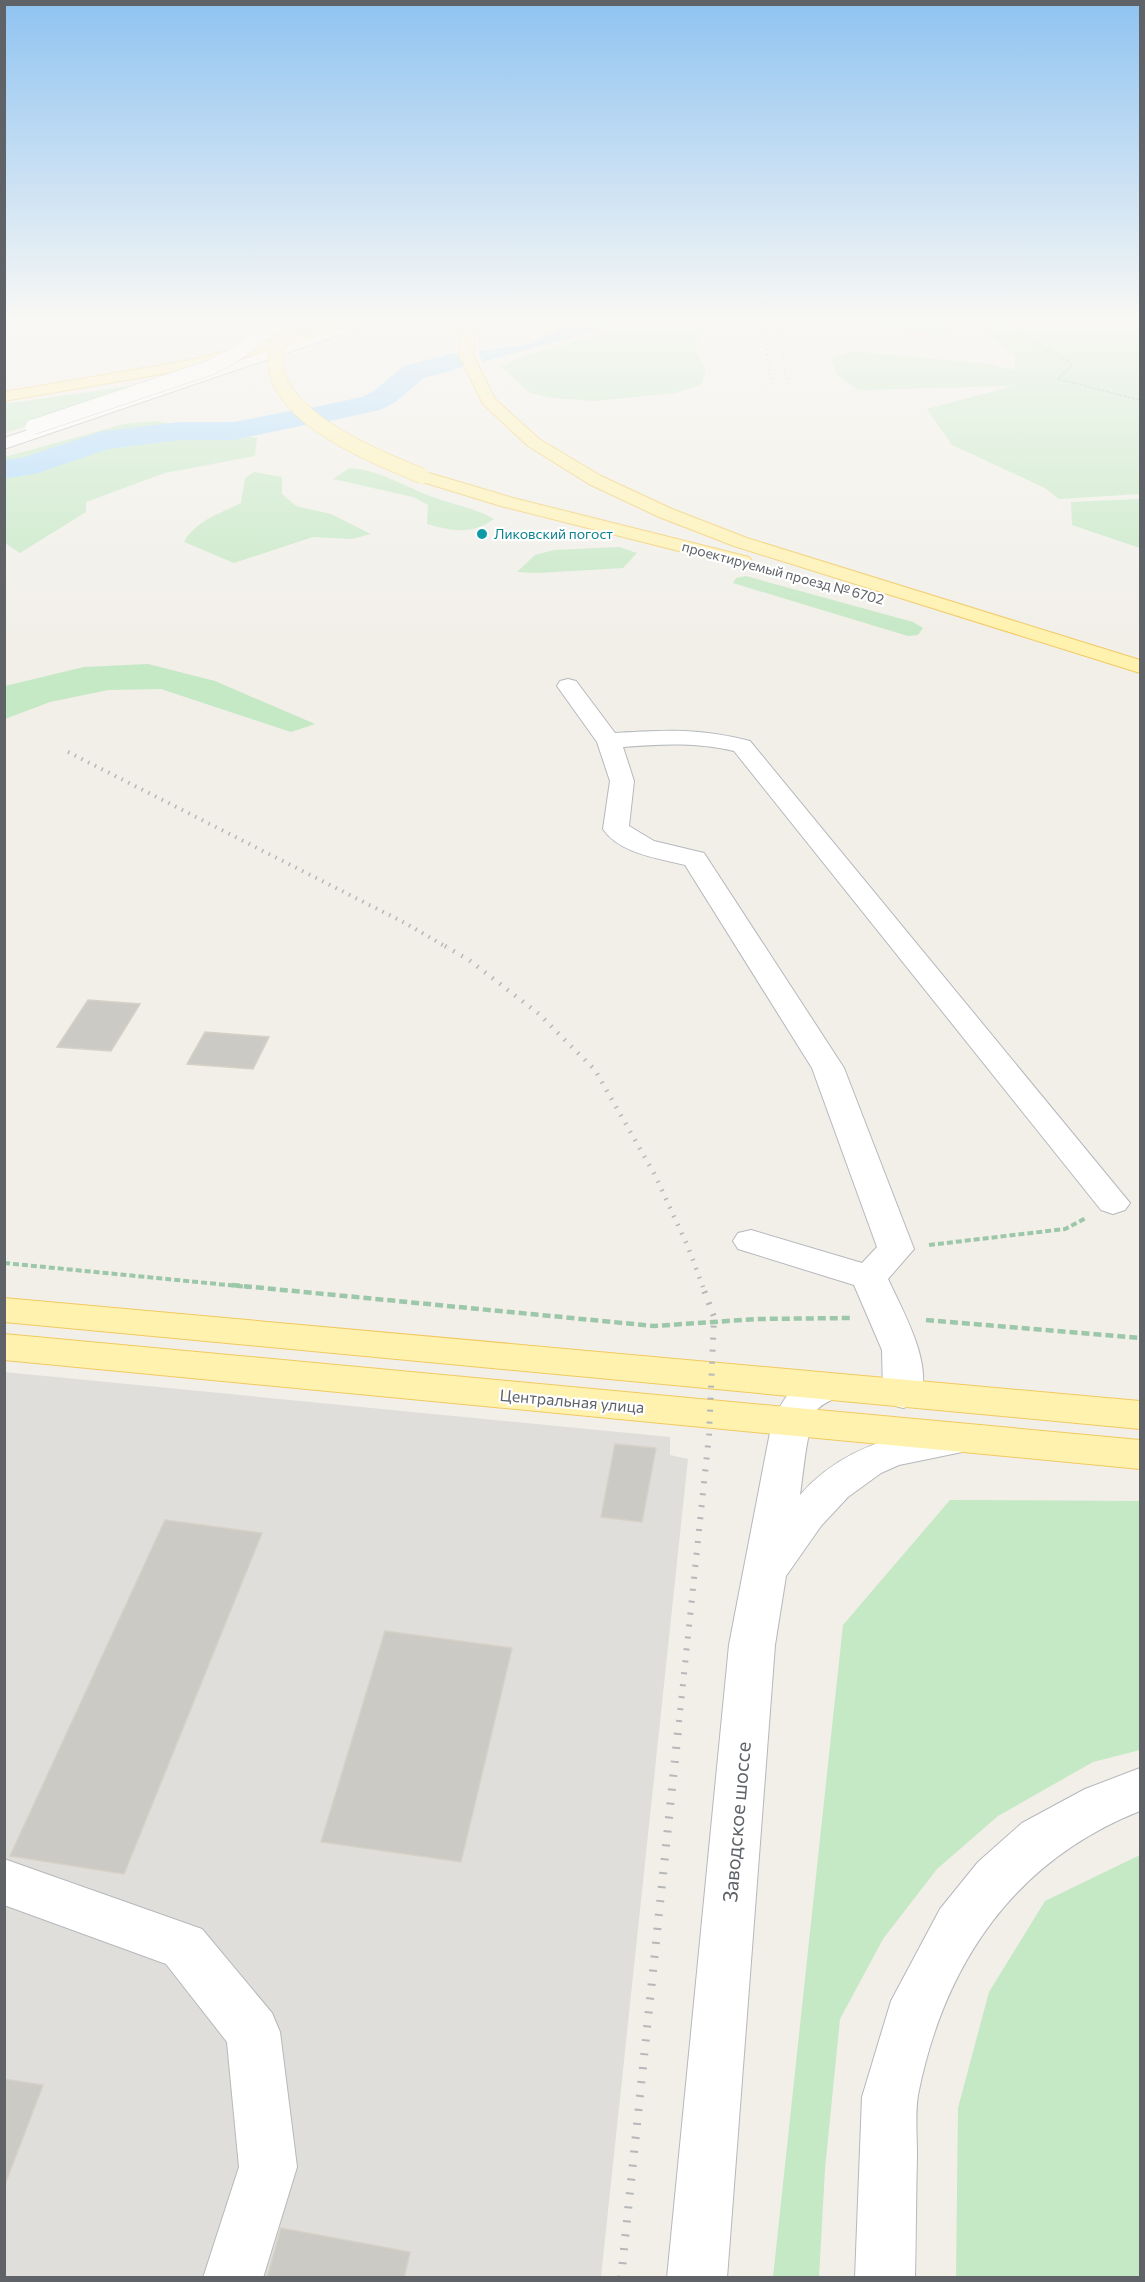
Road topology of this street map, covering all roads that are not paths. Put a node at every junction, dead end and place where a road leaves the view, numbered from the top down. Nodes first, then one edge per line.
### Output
1 (38, 425) edge
2 (60, 425) edge
3 (322, 425) edge
4 (514, 425) edge
5 (4, 436) edge
6 (4, 444) edge
7 (1140, 667) edge
8 (1140, 683) edge
9 (568, 686) dead end
10 (609, 741) junction
11 (1113, 1203) road end
12 (751, 1241) dead end
13 (869, 1276) junction
14 (4, 1310) edge
15 (4, 1347) edge
16 (827, 1387) junction
17 (903, 1394) junction
18 (1140, 1415) edge
19 (792, 1422) junction
20 (966, 1438) junction
21 (1140, 1455) edge
22 (763, 1580) junction
23 (1140, 1790) edge
24 (4, 1882) edge
25 (233, 2277) edge
26 (697, 2277) edge
27 (885, 2277) edge

1 - 5 street, bridge
2 - 6 street
3 - 8 main road, проектируемый проезд № 6702, bridge
4 - 7 main road, проектируемый проезд № 6702
9 - 10 street
10 - 11 street
10 - 13 street
12 - 13 street
13 - 17 street
14 - 16 main road
15 - 19 main road, Центральная улица
16 - 17 main road
16 - 19 street, Заводское шоссе
17 - 18 main road
19 - 20 main road, Центральная улица
19 - 22 street, Заводское шоссе
20 - 21 main road, Центральная улица
20 - 22 street
22 - 26 street, Заводское шоссе
23 - 27 street
24 - 25 street

